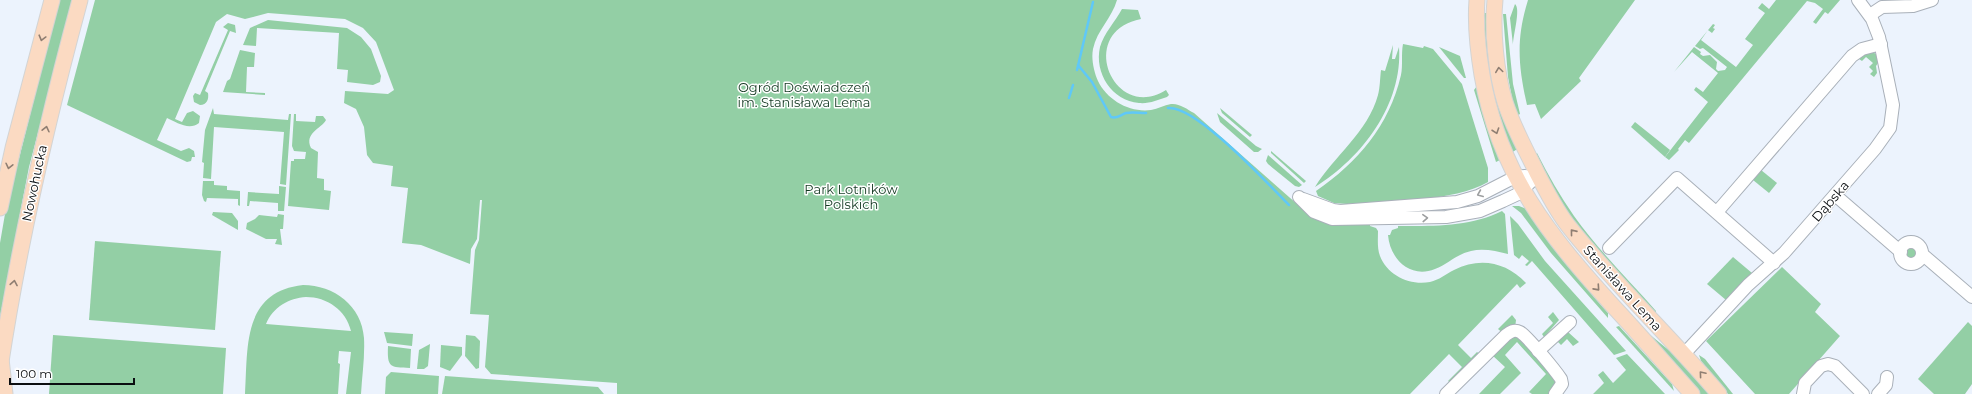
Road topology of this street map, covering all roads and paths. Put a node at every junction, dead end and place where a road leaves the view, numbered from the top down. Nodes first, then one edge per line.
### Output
1 (52, 0) edge
2 (80, 0) edge
3 (1477, 0) edge
4 (1495, 0) edge
5 (1858, 0) edge
6 (1932, 0) edge
7 (1870, 14) junction
8 (1881, 44) junction
9 (1538, 175) junction
10 (1515, 177) junction
11 (1522, 190) junction
12 (1835, 195) junction
13 (0, 208) edge
14 (1717, 212) junction
15 (1609, 248) dead end
16 (1774, 262) junction
17 (1972, 297) edge
18 (1570, 322) dead end
19 (1538, 351) junction
20 (1684, 354) junction
21 (1, 364) edge
22 (1887, 377) dead end
23 (5, 394) edge
24 (1446, 394) edge
25 (1555, 394) edge
26 (1692, 394) edge
27 (1719, 394) edge
28 (1803, 394) edge
29 (1863, 394) edge
30 (1878, 394) edge

1 -> 13 main road, Nowohucka
21 -> 2 main road, Nowohucka
3 -> 10 main road, Stanisława Lema
9 -> 4 main road, Stanisława Lema
5 - 7 street, Dąbska
6 - 7 street
7 - 8 street, Dąbska
8 - 12 street, Dąbska
8 - 14 street
9 - 10 street
9 - 11 street
20 -> 9 main road, Stanisława Lema
10 - 11 main road, Stanisława Lema
10 -> 11 street
11 -> 26 main road, Stanisława Lema
12 - 16 street, Dąbska
12 - 17 street
14 - 15 street
14 - 16 street
16 - 20 street, Dąbska
18 - 19 street
19 - 24 street
19 - 25 street
27 -> 20 main road, Stanisława Lema
21 - 23 main road, Nowohucka
22 - 30 street
28 - 29 street

